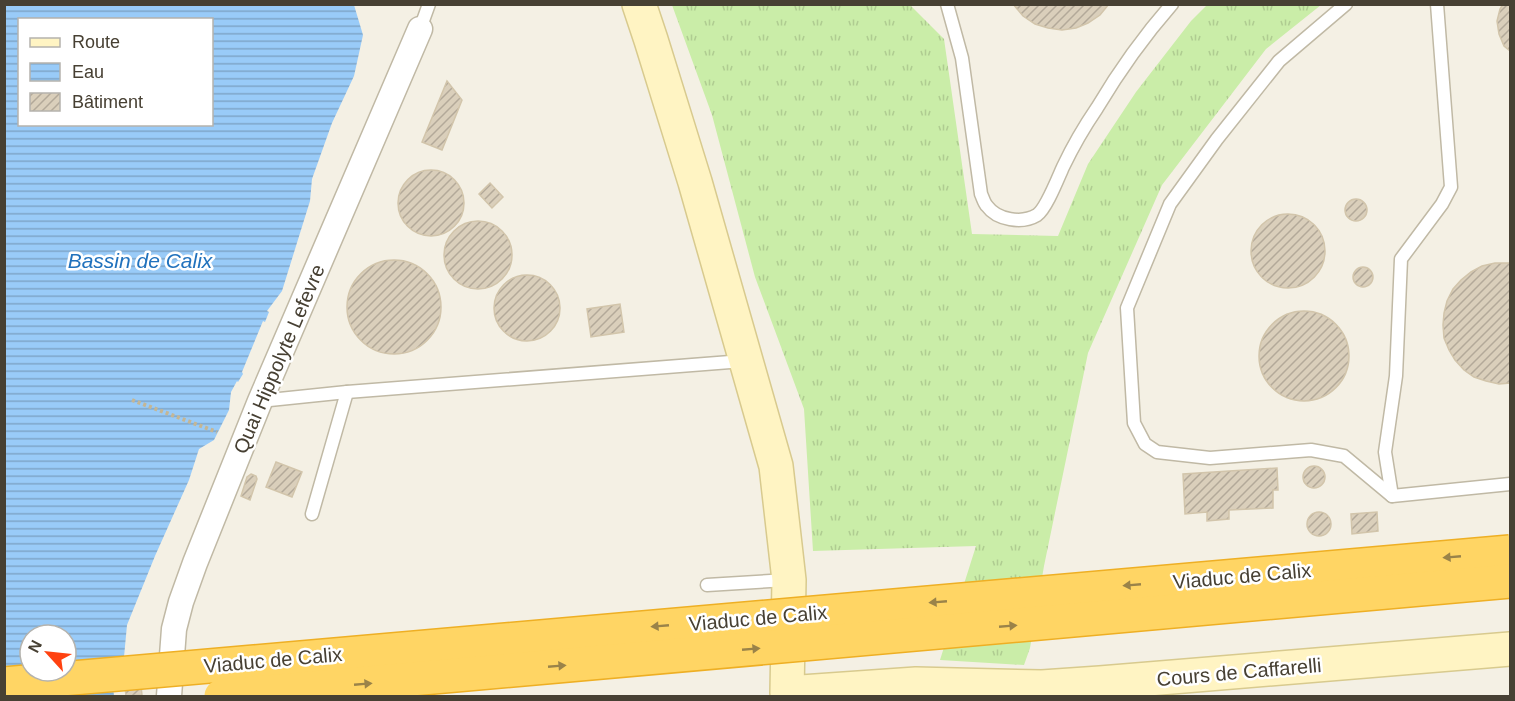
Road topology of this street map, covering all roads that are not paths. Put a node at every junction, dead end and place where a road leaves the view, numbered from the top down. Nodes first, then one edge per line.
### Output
1 (429, 4) edge
2 (639, 4) edge
3 (644, 4) edge
4 (947, 4) edge
5 (1172, 4) edge
6 (1346, 4) edge
7 (1437, 4) edge
8 (420, 29) joint
9 (651, 40) junction
10 (746, 360) junction
11 (347, 392) junction
12 (260, 401) junction
13 (1510, 484) edge
14 (1392, 496) junction
15 (312, 514) dead end
16 (1510, 552) edge
17 (789, 580) junction
18 (1510, 581) edge
19 (707, 585) dead end
20 (1510, 649) edge
21 (4, 684) edge
22 (787, 695) edge
23 (169, 696) edge
24 (221, 696) edge

1 - 8 lane
2 - 9 street
3 - 9 street
4 - 5 lane
6 - 14 lane
7 - 14 lane
8 - 12 street, Quai Hippolyte Lefevre
9 - 10 street
10 - 11 lane
10 - 17 street
11 - 12 lane
11 - 15 lane
12 - 23 street, Quai Hippolyte Lefevre
13 - 14 lane
16 -> 21 highway, Viaduc de Calix, bridge
17 - 19 lane
17 - 22 street
24 -> 18 highway, Viaduc de Calix, bridge
20 - 22 street, Cours de Caffarelli

